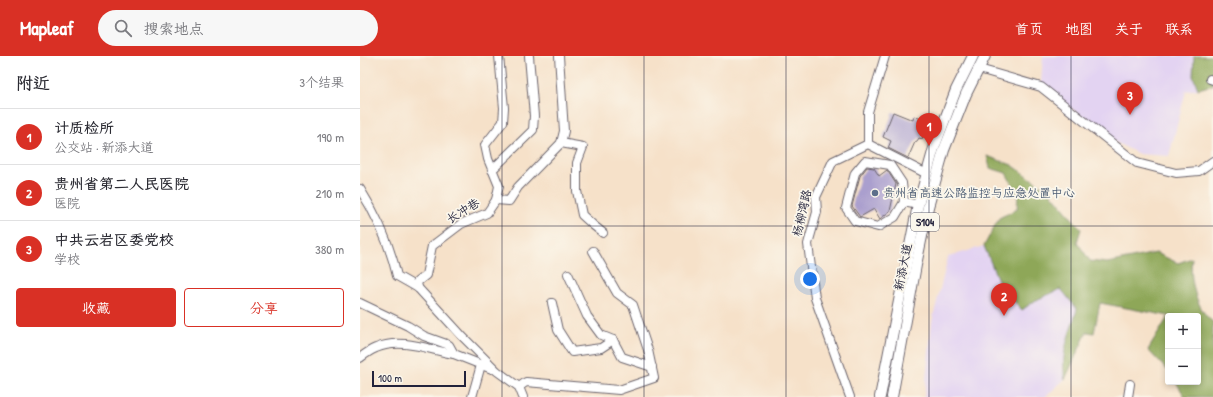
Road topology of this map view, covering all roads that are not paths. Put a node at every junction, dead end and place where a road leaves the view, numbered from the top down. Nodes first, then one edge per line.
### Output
1 (499, 56) edge
2 (529, 56) edge
3 (559, 56) edge
4 (885, 56) edge
5 (973, 56) edge
6 (985, 56) edge
7 (979, 69) junction
8 (561, 143) junction
9 (868, 144) junction
10 (1213, 161) edge
11 (492, 170) junction
12 (927, 174) junction
13 (360, 189) edge
14 (496, 200) junction
15 (904, 202) junction
16 (918, 205) junction
17 (603, 233) dead end
18 (593, 251) dead end
19 (568, 274) dead end
20 (418, 288) junction
21 (360, 303) edge
22 (552, 303) dead end
23 (613, 340) junction
24 (454, 354) junction
25 (360, 358) edge
26 (481, 364) junction
27 (652, 367) junction
28 (497, 371) junction
29 (1130, 384) dead end
30 (519, 387) junction
31 (472, 397) edge
32 (523, 397) edge
33 (850, 397) edge
34 (880, 397) edge
35 (892, 397) edge
36 (1128, 397) edge

1 - 11 street, 长冲巷
2 - 11 street
3 - 8 street
4 - 9 street
5 - 12 main road, 新添大道 / S104
6 - 7 main road, 新添大道 / S104
7 - 10 street
7 - 35 main road, 新添大道 / S104
8 - 14 street
8 - 17 street
9 - 12 street
9 - 33 street, 杨柳湾路
11 - 14 street, 长冲巷
12 - 16 main road, 新添大道 / S104
13 - 20 street
14 - 20 street, 长冲巷
15 - 15 street
15 - 16 street
16 - 34 main road, 新添大道 / S104
18 - 27 street
19 - 23 street
20 - 28 street
21 - 24 street
22 - 23 street
23 - 27 street
24 - 25 street
24 - 26 street
26 - 28 street
26 - 31 street
27 - 30 street
28 - 30 street
29 - 36 street
30 - 32 street

